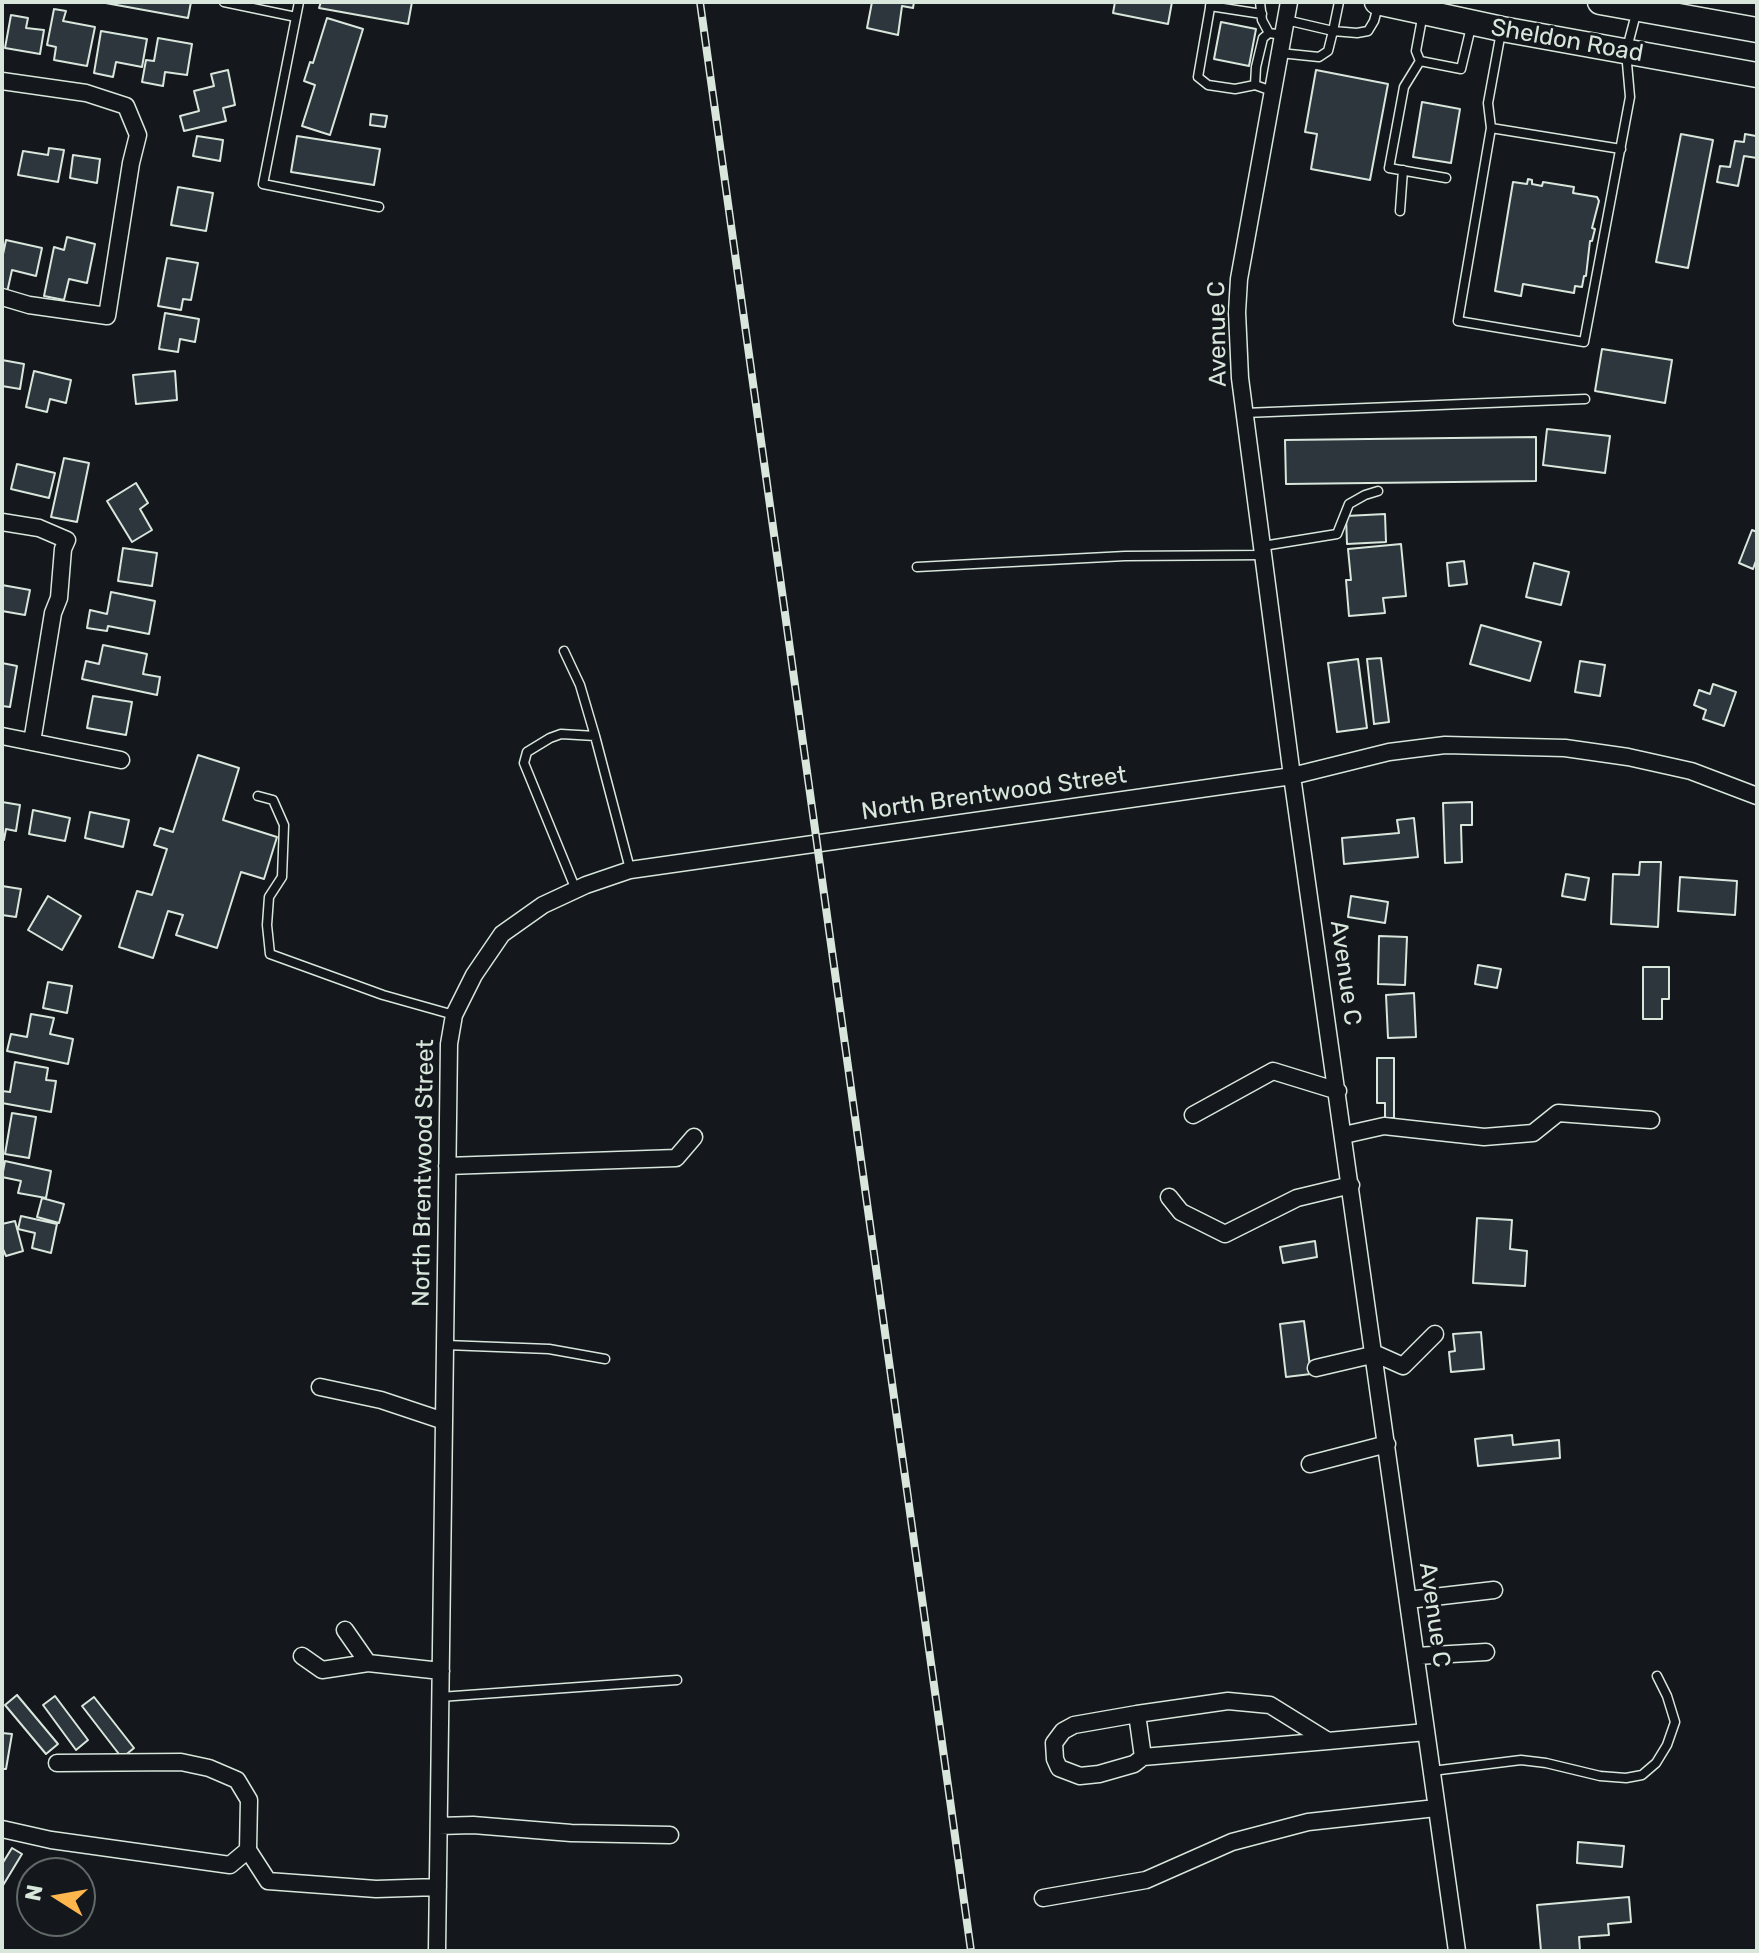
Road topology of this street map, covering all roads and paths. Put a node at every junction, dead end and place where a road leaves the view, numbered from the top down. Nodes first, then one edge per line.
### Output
1 (224, 2) edge
2 (299, 2) edge
3 (1260, 2) edge
4 (1289, 2) edge
5 (1339, 2) edge
6 (1378, 2) edge
7 (1600, 2) edge
8 (1210, 4) edge
9 (1637, 9) junction
10 (1683, 10) edge
11 (1423, 12) junction
12 (1262, 14) junction
13 (296, 17) junction
14 (1472, 23) junction
15 (1279, 29) junction
16 (1502, 29) junction
17 (1757, 30) edge
18 (1333, 31) junction
19 (1626, 52) junction
20 (1280, 53) junction
21 (1420, 61) junction
22 (1757, 75) edge
23 (2, 81) edge
24 (1255, 85) junction
25 (1272, 91) junction
26 (1491, 128) junction
27 (1621, 149) junction
28 (1403, 170) junction
29 (1446, 178) dead end
30 (379, 207) dead end
31 (1400, 211) dead end
32 (2, 297) edge
33 (1585, 399) dead end
34 (1244, 413) junction
35 (1378, 491) dead end
36 (2, 522) edge
37 (1263, 551) junction
38 (917, 567) dead end
39 (564, 651) dead end
40 (2, 736) edge
41 (595, 736) junction
42 (32, 742) junction
43 (121, 760) dead end
44 (1292, 776) junction
45 (258, 796) dead end
46 (1757, 796) edge
47 (630, 870) junction
48 (576, 890) junction
49 (454, 1015) junction
50 (1338, 1091) junction
51 (1193, 1115) dead end
52 (1651, 1120) dead end
53 (1344, 1135) junction
54 (694, 1137) dead end
55 (447, 1166) junction
56 (1351, 1185) junction
57 (1169, 1197) dead end
58 (1435, 1334) dead end
59 (445, 1345) junction
60 (1373, 1355) junction
61 (605, 1359) dead end
62 (1316, 1368) dead end
63 (320, 1387) dead end
64 (444, 1421) junction
65 (1387, 1444) junction
66 (1310, 1464) dead end
67 (1494, 1590) dead end
68 (1408, 1600) junction
69 (345, 1630) dead end
70 (1486, 1652) dead end
71 (302, 1656) dead end
72 (1416, 1656) junction
73 (368, 1663) junction
74 (441, 1671) junction
75 (1657, 1676) dead end
76 (677, 1680) dead end
77 (440, 1697) junction
78 (1137, 1714) junction
79 (1426, 1732) junction
80 (1328, 1741) junction
81 (1143, 1757) junction
82 (57, 1763) dead end
83 (1431, 1772) junction
84 (1436, 1808) junction
85 (439, 1826) junction
86 (2, 1829) edge
87 (670, 1835) dead end
88 (248, 1850) junction
89 (438, 1887) junction
90 (1043, 1898) dead end
91 (437, 1951) edge
92 (1457, 1951) edge

1 - 13 lane
2 - 13 lane
3 - 12 lane
4 - 15 street, Avenue C
5 - 18 lane
6 - 11 main road, Sheldon Road
6 - 18 lane
7 - 9 main road, Sheldon Road
8 - 12 lane
8 - 24 lane
9 - 10 main road, Sheldon Road
9 - 19 lane
10 - 17 main road, Sheldon Road
11 - 14 main road, Sheldon Road
11 - 21 lane
12 - 15 lane
13 - 30 lane
14 - 16 main road, Sheldon Road
14 - 21 lane
15 - 18 lane
15 - 20 street, Avenue C
15 - 24 lane
16 - 19 main road, Sheldon Road
16 - 26 lane
18 - 20 lane
19 - 22 main road, Sheldon Road
19 - 27 lane
20 - 25 street, Avenue C
21 - 28 lane
23 - 32 street
24 - 25 lane
25 - 34 street, Avenue C
26 - 27 lane
26 - 27 lane
28 - 29 lane
28 - 31 lane
33 - 34 lane
34 - 37 street, Avenue C
35 - 37 lane
36 - 42 street
37 - 38 lane
37 - 44 street, Avenue C
39 - 41 lane
40 - 42 street
41 - 47 lane
41 - 48 lane
42 - 43 street
44 - 46 street, North Brentwood Street
44 - 47 street, North Brentwood Street
44 - 50 street, Avenue C
45 - 49 lane
47 - 48 street, North Brentwood Street
48 - 49 street, North Brentwood Street
49 - 55 street, North Brentwood Street
50 - 51 street
50 - 53 street, Avenue C
52 - 53 street
53 - 56 street, Avenue C
54 - 55 street
55 - 59 street, North Brentwood Street
56 - 57 street
56 - 60 street, Avenue C
58 - 60 street
59 - 61 lane
59 - 64 street, North Brentwood Street
60 - 62 street
60 - 65 street, Avenue C
63 - 64 street
64 - 74 street, North Brentwood Street
65 - 66 street
65 - 68 street, Avenue C
67 - 68 street
68 - 72 street, Avenue C
69 - 73 street
70 - 72 street
71 - 73 street
72 - 79 street, Avenue C
73 - 74 street
74 - 77 street, North Brentwood Street
75 - 83 lane
76 - 77 lane
77 - 85 street, North Brentwood Street
78 - 80 street
78 - 81 street
78 - 81 street
79 - 80 street
79 - 83 street, Avenue C
80 - 81 street
82 - 88 street
83 - 84 street, Avenue C
84 - 90 street
84 - 92 street, Avenue C
85 - 87 street
85 - 89 street, North Brentwood Street
86 - 88 street
88 - 89 street
89 - 91 street, North Brentwood Street

